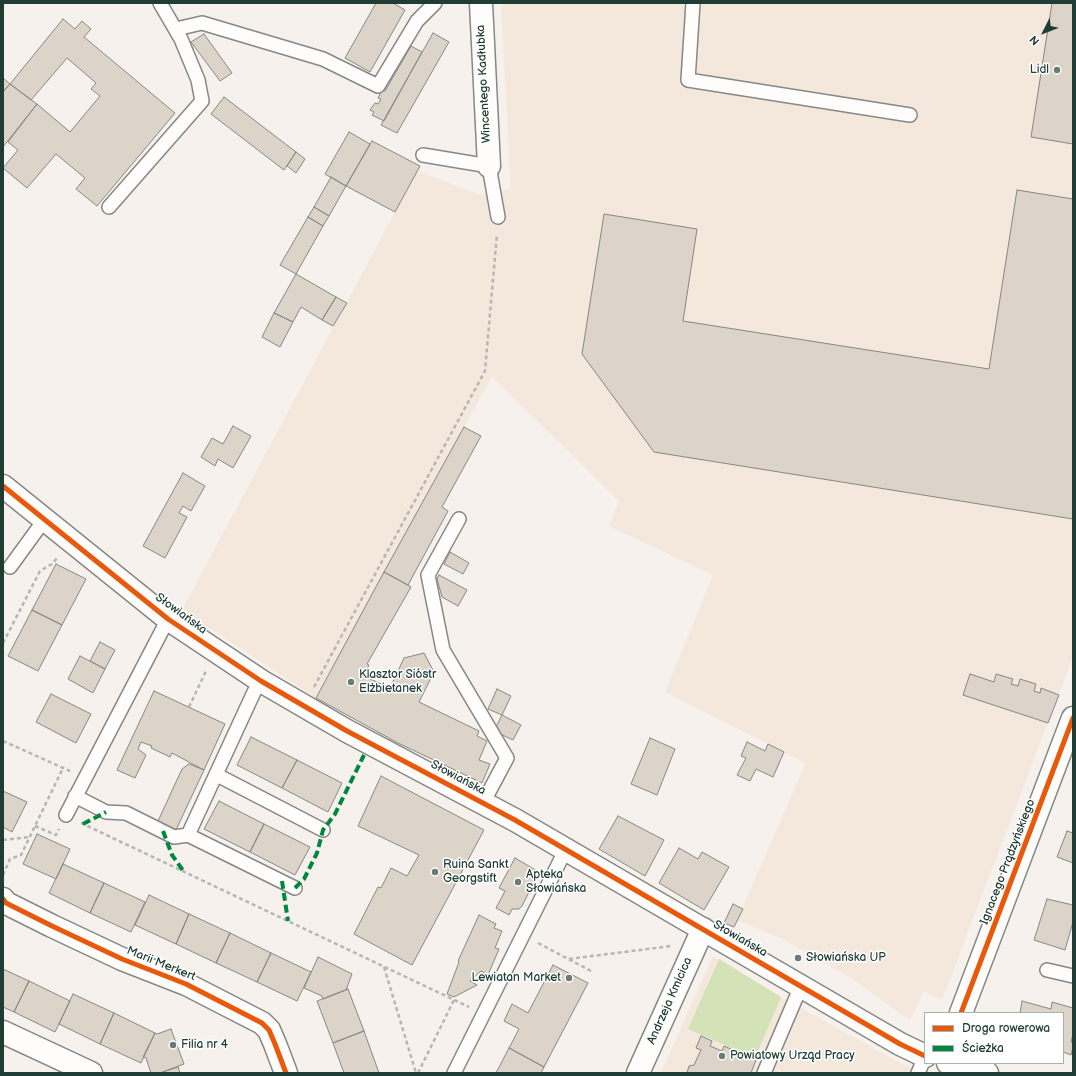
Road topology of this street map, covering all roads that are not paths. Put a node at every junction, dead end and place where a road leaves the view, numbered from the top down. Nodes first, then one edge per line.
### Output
1 (160, 3) edge
2 (435, 3) edge
3 (480, 3) edge
4 (693, 3) edge
5 (176, 30) junction
6 (910, 115) dead end
7 (423, 155) dead end
8 (489, 166) junction
9 (109, 207) dead end
10 (498, 217) road end
11 (3, 486) edge
12 (44, 519) junction
13 (459, 519) dead end
14 (10, 567) dead end
15 (168, 619) junction
16 (261, 681) junction
17 (1073, 718) edge
18 (217, 775) junction
19 (75, 796) junction
20 (483, 803) junction
21 (66, 815) road end
22 (323, 830) dead end
23 (188, 835) junction
24 (566, 849) junction
25 (295, 888) dead end
26 (3, 900) edge
27 (703, 929) junction
28 (1047, 970) dead end
29 (1073, 976) edge
30 (801, 986) junction
31 (960, 1012) edge
32 (3, 1032) edge
33 (924, 1056) edge
34 (924, 1058) edge
35 (952, 1064) edge
36 (91, 1073) edge
37 (286, 1073) edge
38 (454, 1073) edge
39 (638, 1073) edge
40 (764, 1073) edge
41 (918, 1073) edge
42 (987, 1073) edge

1 - 5 lane
2 - 5 lane
3 - 8 street, Wincentego Kadłubka
4 - 6 lane
5 - 9 lane
7 - 8 lane
8 - 10 lane
11 - 12 street, Słowiańska
12 - 14 lane
12 - 15 street, Słowiańska
13 - 20 lane
15 - 16 street, Słowiańska
15 - 19 lane
16 - 18 lane
16 - 20 street, Słowiańska
17 - 31 street, Ignacego Prądzyńskiego
18 - 22 lane
18 - 23 lane
19 - 21 lane
19 - 23 lane
20 - 24 street, Słowiańska
23 - 25 lane
24 - 27 street, Słowiańska
24 - 38 lane
26 - 37 street, Marii Merkert
27 - 30 street, Słowiańska
27 - 39 street, Andrzeja Kmicica
28 - 29 lane
30 - 33 street, Słowiańska
30 - 40 lane
32 - 36 street
34 - 41 lane
35 - 42 street

